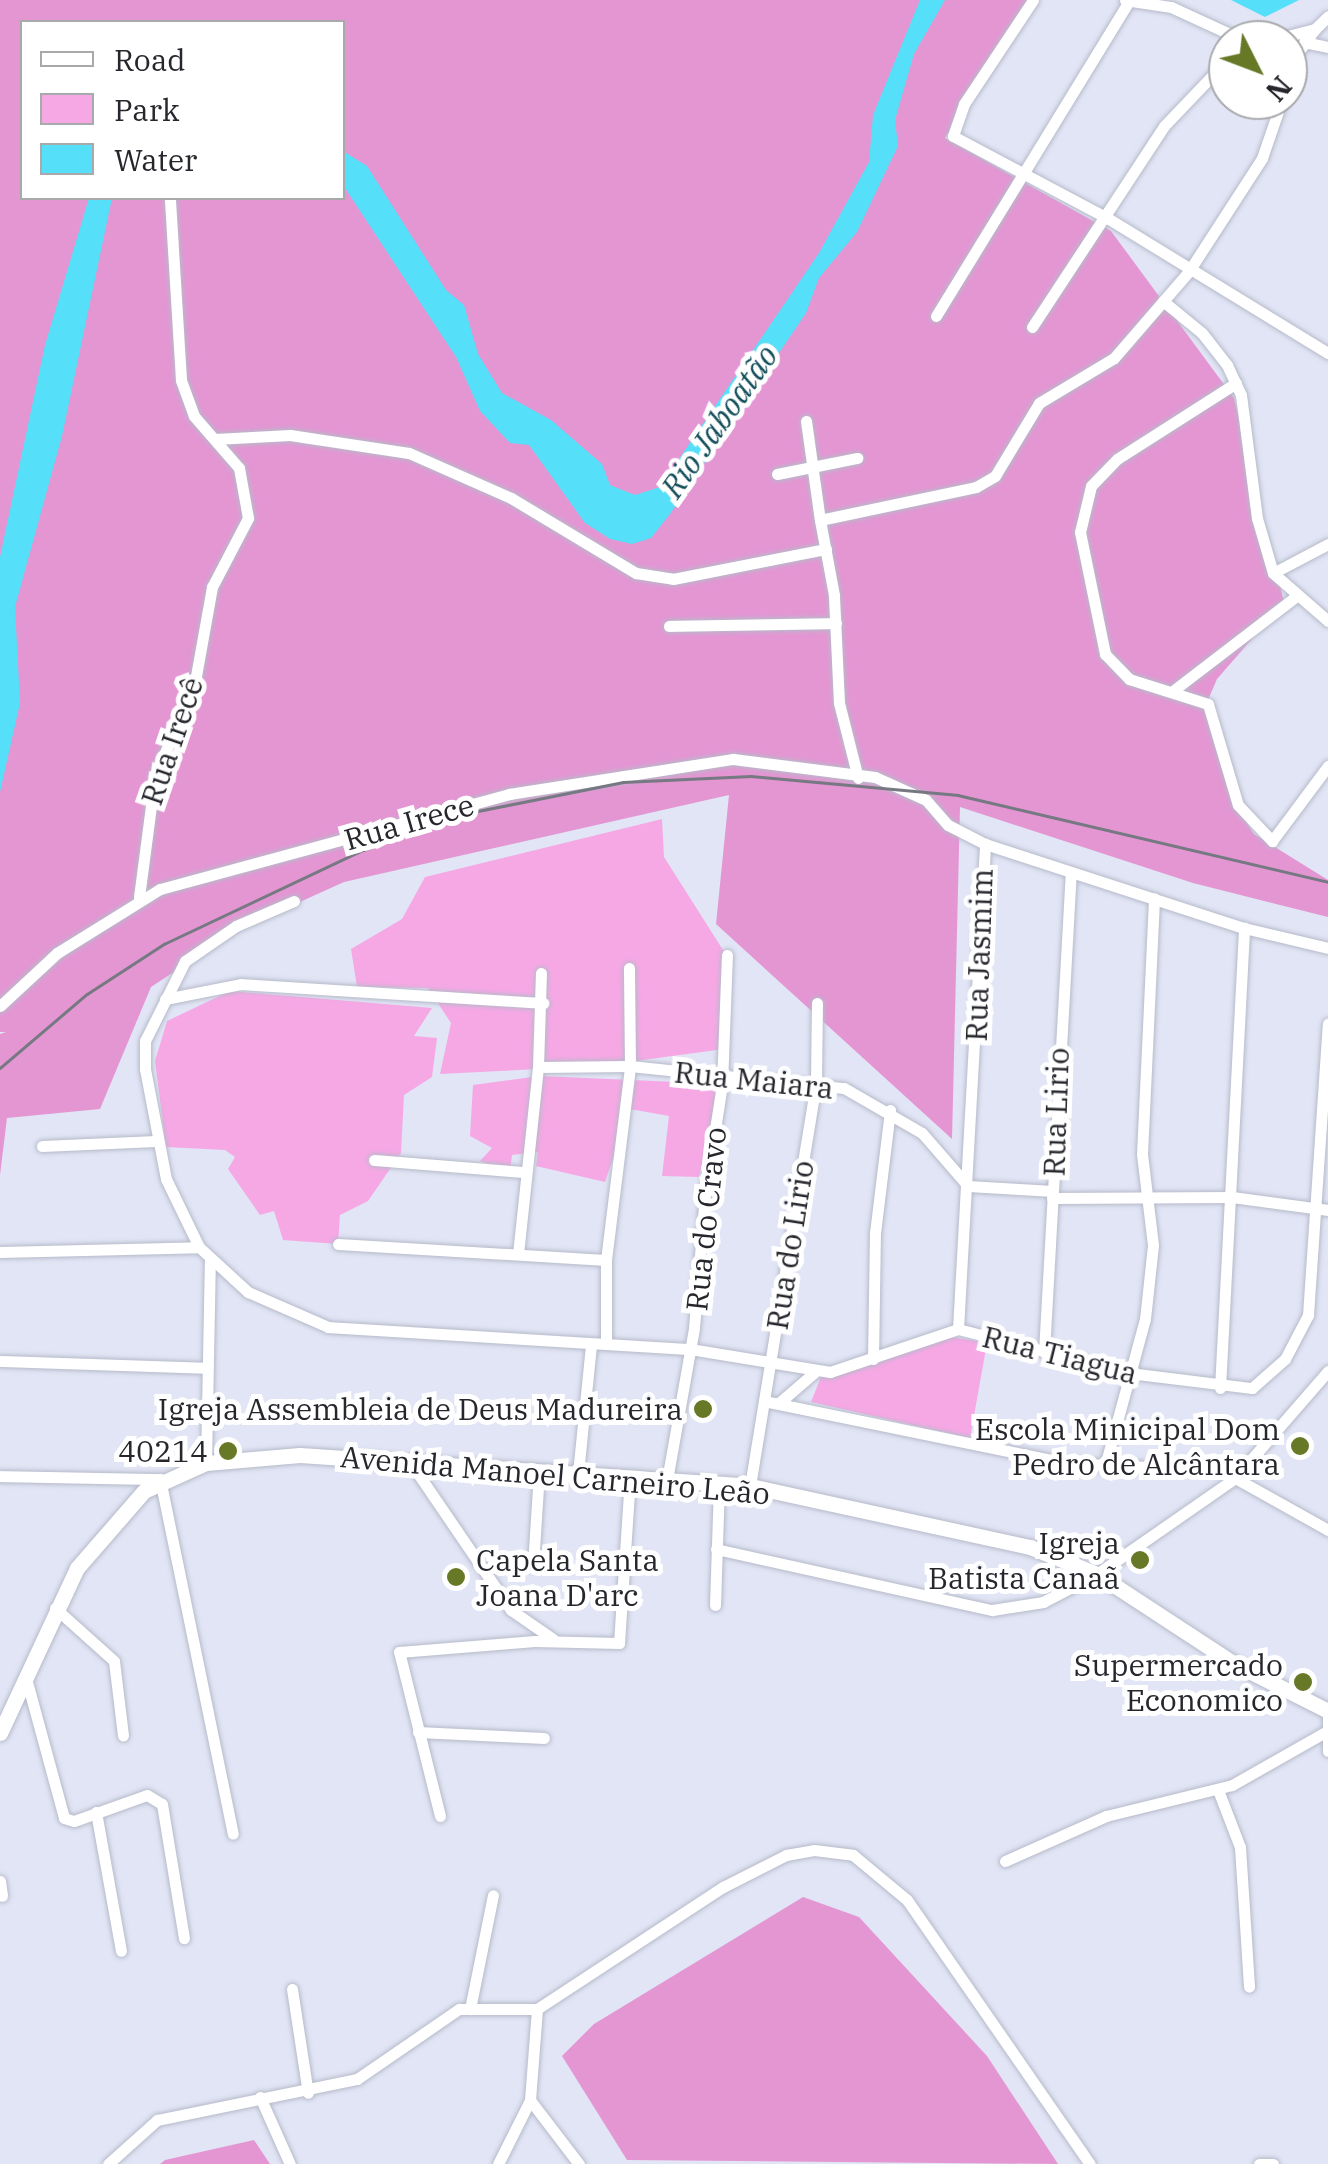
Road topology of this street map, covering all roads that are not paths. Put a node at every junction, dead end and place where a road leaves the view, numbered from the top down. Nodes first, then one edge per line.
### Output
1 (1033, 0) edge
2 (1122, 0) edge
3 (1130, 0) edge
4 (1328, 16) edge
5 (1208, 25) edge
6 (1315, 29) junction
7 (1308, 31) edge
8 (1308, 37) edge
9 (1208, 80) edge
10 (1274, 120) edge
11 (1027, 176) junction
12 (170, 200) edge
13 (1109, 218) junction
14 (1190, 271) junction
15 (1163, 301) junction
16 (936, 316) dead end
17 (1032, 327) dead end
18 (1328, 353) edge
19 (1236, 382) junction
20 (806, 421) dead end
21 (215, 440) junction
22 (857, 458) dead end
23 (814, 468) junction
24 (777, 474) dead end
25 (820, 520) junction
26 (1328, 544) edge
27 (826, 549) junction
28 (1273, 573) junction
29 (1295, 597) junction
30 (1328, 621) edge
31 (836, 623) junction
32 (670, 626) dead end
33 (1174, 690) junction
34 (1328, 766) edge
35 (858, 778) junction
36 (984, 844) junction
37 (1071, 873) junction
38 (139, 897) junction
39 (1154, 898) junction
40 (294, 901) dead end
41 (1244, 928) junction
42 (1328, 948) edge
43 (727, 955) dead end
44 (629, 968) dead end
45 (541, 973) dead end
46 (165, 999) junction
47 (817, 1003) dead end
48 (543, 1004) junction
49 (0, 1006) edge
50 (1328, 1024) edge
51 (630, 1066) junction
52 (538, 1067) junction
53 (722, 1079) junction
54 (816, 1082) junction
55 (890, 1110) junction
56 (156, 1141) junction
57 (42, 1146) dead end
58 (374, 1160) dead end
59 (524, 1172) junction
60 (968, 1186) junction
61 (1052, 1194) junction
62 (1146, 1196) junction
63 (1232, 1197) junction
64 (1322, 1209) edge
65 (338, 1244) dead end
66 (200, 1247) junction
67 (0, 1252) edge
68 (518, 1254) junction
69 (606, 1260) junction
70 (210, 1261) junction
71 (958, 1329) junction
72 (591, 1344) junction
73 (606, 1344) junction
74 (690, 1349) junction
75 (1044, 1352) junction
76 (873, 1359) junction
77 (0, 1361) edge
78 (770, 1366) junction
79 (206, 1368) junction
80 (1328, 1370) edge
81 (816, 1371) junction
82 (1129, 1373) junction
83 (1220, 1388) junction
84 (764, 1401) junction
85 (780, 1402) junction
86 (410, 1462) junction
87 (206, 1464) junction
88 (1105, 1466) junction
89 (1168, 1468) dead end
90 (538, 1471) junction
91 (578, 1473) junction
92 (0, 1476) edge
93 (630, 1476) junction
94 (160, 1478) junction
95 (1235, 1478) junction
96 (666, 1480) junction
97 (719, 1485) junction
98 (750, 1486) junction
99 (1328, 1530) edge
100 (716, 1549) junction
101 (534, 1566) dead end
102 (1097, 1574) junction
103 (715, 1605) dead end
104 (55, 1608) junction
105 (555, 1641) junction
106 (26, 1678) junction
107 (1328, 1711) edge
108 (1327, 1731) edge
109 (418, 1732) junction
110 (0, 1733) edge
111 (123, 1735) dead end
112 (544, 1738) dead end
113 (1328, 1751) edge
114 (1218, 1790) junction
115 (96, 1812) junction
116 (440, 1816) dead end
117 (233, 1834) dead end
118 (1005, 1861) dead end
119 (0, 1881) edge
120 (493, 1894) dead end
121 (2, 1896) edge
122 (184, 1938) dead end
123 (121, 1951) dead end
124 (1250, 1987) dead end
125 (292, 1989) dead end
126 (537, 2008) junction
127 (470, 2009) junction
128 (308, 2093) junction
129 (260, 2098) junction
130 (530, 2100) junction
131 (505, 2163) edge
132 (573, 2163) edge
133 (108, 2164) edge
134 (290, 2164) edge
135 (1090, 2164) edge
136 (1259, 2164) edge
137 (1272, 2164) edge

1 - 11 street
2 - 3 street
3 - 5 street
3 - 11 street
4 - 6 street
6 - 7 street
6 - 8 street
9 - 13 street
10 - 14 street
11 - 13 street
11 - 16 street
12 - 21 street, Rua Irecê
13 - 14 street
13 - 17 street
14 - 15 street
14 - 18 street
15 - 19 street
15 - 25 street
19 - 28 street
19 - 33 street
20 - 23 street
21 - 27 street
21 - 38 street, Rua Irecê
22 - 23 street
23 - 24 street
23 - 25 street
25 - 27 street
26 - 28 street
27 - 31 street
28 - 29 street
29 - 30 street
29 - 33 street
31 - 32 street
31 - 35 street
33 - 34 street
35 - 36 street, Rua Irece
35 - 38 street, Rua Irece
36 - 37 street, Rua Jasmim
36 - 60 street, Rua Jasmim
37 - 39 street, Rua Jasmim
37 - 61 street, Rua Lirio
38 - 49 street, Rua Irece
39 - 41 street, Rua Jasmim
39 - 62 street
40 - 46 street, Rua Tiagua
41 - 42 street, Rua Jasmim
41 - 63 street
43 - 53 street, Rua do Cravo
44 - 51 street
45 - 48 street
46 - 48 street
46 - 56 street, Rua Tiagua
47 - 54 street, Rua do Lirio
48 - 52 street
50 - 64 street, Rua Tiagua
51 - 52 street, Rua Maiara
51 - 53 street, Rua Maiara
51 - 69 street
52 - 59 street
53 - 54 street, Rua Maiara
53 - 74 street, Rua do Cravo
54 - 55 street, Rua Maiara
54 - 78 street, Rua do Lirio
55 - 60 street, Rua Maiara
55 - 76 street
56 - 57 street
56 - 66 street, Rua Tiagua
58 - 59 street
59 - 68 street
60 - 61 street
60 - 71 street, Rua Jasmim
61 - 62 street
61 - 75 street, Rua Lirio
62 - 63 street
62 - 82 street
63 - 64 street
63 - 83 street
64 - 83 street, Rua Tiagua
65 - 68 street
66 - 67 street
66 - 70 street, Rua Tiagua
68 - 69 street
69 - 73 street
70 - 72 street, Rua Tiagua
70 - 79 street
71 - 75 street, Rua Tiagua
71 - 76 street, Rua Tiagua
72 - 73 street, Rua Tiagua
72 - 91 street
73 - 74 street, Rua Tiagua
74 - 78 street, Rua Tiagua
74 - 96 street, Rua do Cravo
75 - 82 street, Rua Tiagua
76 - 81 street, Rua Tiagua
77 - 79 street
78 - 81 street, Rua Tiagua
78 - 84 street, Rua do Lirio
79 - 87 street
80 - 95 street
81 - 85 street
82 - 83 street, Rua Tiagua
82 - 88 street
84 - 85 street
84 - 98 street, Rua do Lirio
85 - 88 street
86 - 87 main road, Avenida Manoel Carneiro Leão
86 - 90 main road, Avenida Manoel Carneiro Leão
86 - 105 street
87 - 94 main road, Avenida Manoel Carneiro Leão
88 - 89 street
90 - 91 main road, Avenida Manoel Carneiro Leão
90 - 101 street
91 - 93 main road, Avenida Manoel Carneiro Leão
92 - 94 street
93 - 96 main road, Avenida Manoel Carneiro Leão
93 - 105 street
94 - 104 main road, Avenida Manoel Carneiro Leão
94 - 117 street
95 - 99 street
95 - 102 street
96 - 97 main road, Avenida Manoel Carneiro Leão
97 - 98 main road, Avenida Manoel Carneiro Leão
97 - 100 street
98 - 102 main road, Avenida Manoel Carneiro Leão
100 - 102 street
100 - 103 street
102 - 107 main road, Avenida Manoel Carneiro Leão
104 - 106 main road, Avenida Manoel Carneiro Leão
104 - 111 street
105 - 109 street
106 - 110 main road, Avenida Manoel Carneiro Leão
106 - 115 street
107 - 108 street
108 - 113 street
108 - 114 street
109 - 112 street
109 - 116 street
114 - 118 street
114 - 124 street
115 - 122 street
115 - 123 street
119 - 121 street
120 - 127 street
125 - 128 street
126 - 127 street
126 - 130 street
126 - 135 street
127 - 128 street
128 - 129 street
129 - 133 street
129 - 134 street
130 - 131 street
130 - 132 street
136 - 137 street

